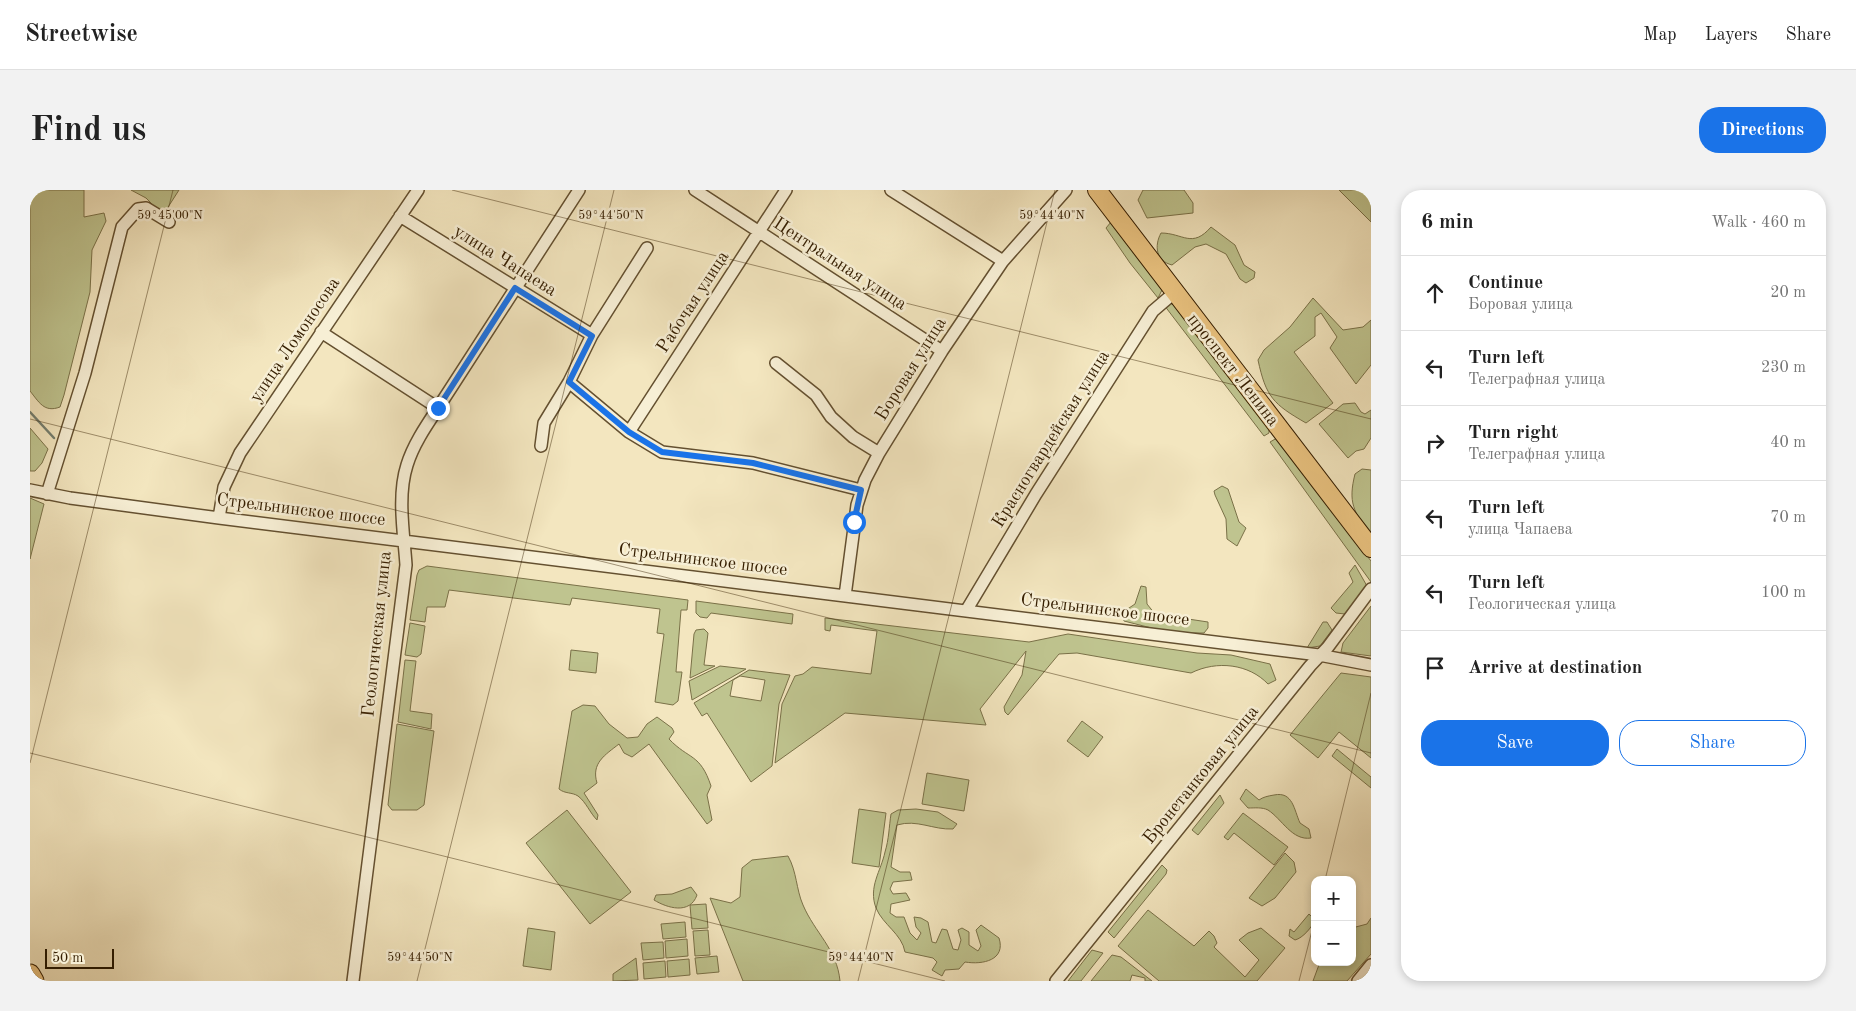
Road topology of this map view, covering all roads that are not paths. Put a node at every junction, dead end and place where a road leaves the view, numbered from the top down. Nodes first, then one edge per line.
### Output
1 (418, 190) edge
2 (579, 190) edge
3 (695, 190) edge
4 (786, 190) edge
5 (891, 190) edge
6 (1066, 190) edge
7 (1097, 190) edge
8 (400, 216) junction
9 (169, 222) dead end
10 (759, 232) junction
11 (647, 248) dead end
12 (1003, 261) junction
13 (515, 288) junction
14 (1174, 294) junction
15 (321, 332) junction
16 (592, 336) junction
17 (942, 351) junction
18 (776, 363) dead end
19 (569, 382) junction
20 (438, 408) junction
21 (629, 432) junction
22 (541, 446) dead end
23 (879, 453) junction
24 (30, 490) edge
25 (861, 490) junction
26 (47, 494) junction
27 (219, 518) junction
28 (404, 540) junction
29 (1371, 548) edge
30 (1371, 589) edge
31 (845, 596) junction
32 (966, 611) junction
33 (1319, 655) junction
34 (1371, 665) edge
35 (1371, 965) edge
36 (30, 974) edge
37 (34, 981) edge
38 (353, 981) edge
39 (1056, 981) edge
40 (1358, 981) edge

1 - 8 street, улица Ломоносова
2 - 13 street, Геологическая улица
3 - 10 street, Центральная улица
4 - 10 street, Рабочая улица
5 - 12 street
6 - 12 street, Боровая улица
7 - 14 main road, проспект Ленина
8 - 13 street, улица Чапаева
8 - 15 street, улица Ломоносова
9 - 26 street
10 - 17 street, Центральная улица
10 - 21 street, Рабочая улица
11 - 16 street
12 - 17 street, Боровая улица
13 - 16 street, улица Чапаева
13 - 20 street, Геологическая улица
14 - 29 main road, проспект Ленина
14 - 32 street, Красногвардейская улица
15 - 20 street
15 - 27 street, улица Ломоносова
16 - 19 street
17 - 23 street, Боровая улица
18 - 23 street
19 - 21 street
19 - 22 street
20 - 28 street, Геологическая улица
21 - 25 street
23 - 25 street, Боровая улица
24 - 26 street, Стрельнинское шоссе
25 - 31 street, Боровая улица
26 - 27 street, Стрельнинское шоссе
27 - 28 street, Стрельнинское шоссе
28 - 31 street, Стрельнинское шоссе
28 - 38 street, Геологическая улица
30 - 33 street, Бронетанковая улица
31 - 32 street, Стрельнинское шоссе
32 - 33 street, Стрельнинское шоссе
33 - 34 street, Стрельнинское шоссе
33 - 39 street, Бронетанковая улица
35 - 40 street
36 - 37 highway

